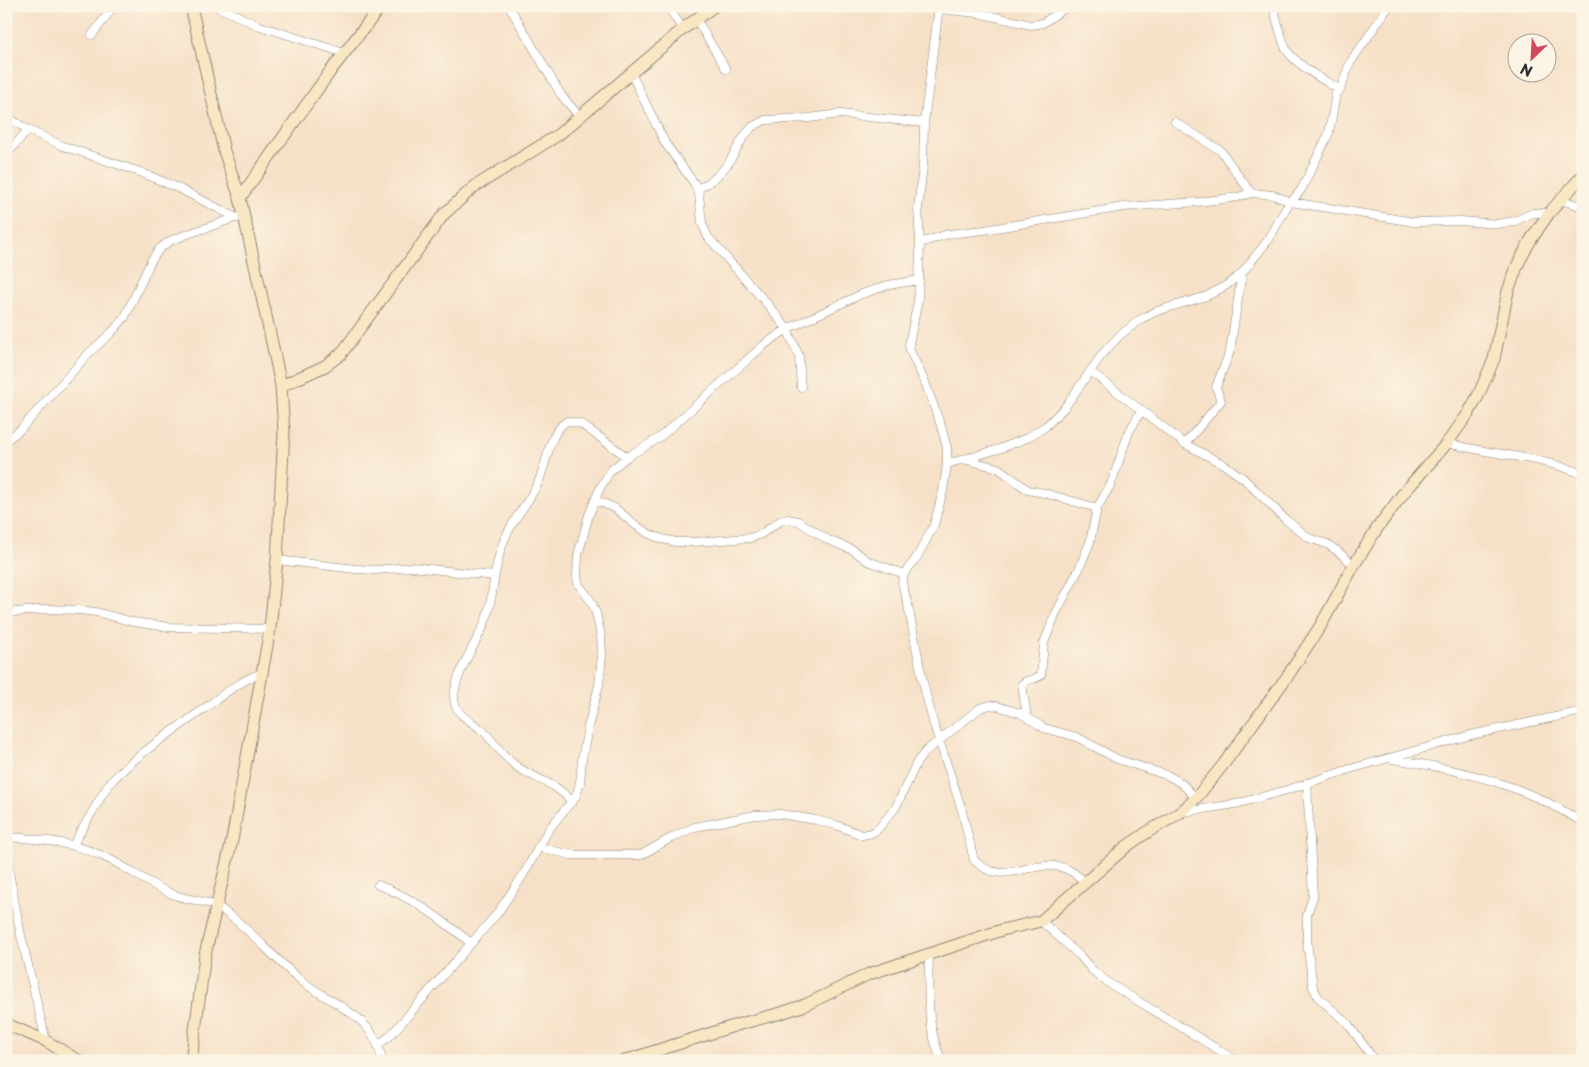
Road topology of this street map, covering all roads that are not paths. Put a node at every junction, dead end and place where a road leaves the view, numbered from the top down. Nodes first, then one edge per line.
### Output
1 (114, 6) edge
2 (191, 6) edge
3 (216, 6) edge
4 (381, 6) edge
5 (509, 6) edge
6 (667, 6) edge
7 (714, 6) edge
8 (1068, 6) edge
9 (1273, 6) edge
10 (1389, 6) edge
11 (939, 8) edge
12 (696, 20) junction
13 (683, 29) junction
14 (92, 35) dead end
15 (344, 52) junction
16 (726, 69) dead end
17 (631, 73) junction
18 (1340, 90) junction
19 (6, 116) edge
20 (580, 117) junction
21 (1175, 122) dead end
22 (924, 123) junction
23 (28, 130) junction
24 (6, 155) edge
25 (1583, 175) edge
26 (697, 189) junction
27 (1251, 193) junction
28 (240, 198) junction
29 (1560, 200) junction
30 (1291, 202) junction
31 (1583, 207) edge
32 (1549, 213) junction
33 (240, 218) junction
34 (920, 243) junction
35 (1242, 273) junction
36 (919, 280) junction
37 (787, 330) junction
38 (1090, 371) junction
39 (281, 386) junction
40 (801, 387) dead end
41 (1141, 410) junction
42 (6, 440) edge
43 (1447, 443) junction
44 (1185, 444) junction
45 (627, 457) junction
46 (965, 459) junction
47 (947, 464) junction
48 (1583, 474) edge
49 (595, 500) junction
50 (1097, 508) junction
51 (277, 560) junction
52 (1354, 565) junction
53 (904, 574) junction
54 (494, 576) junction
55 (6, 612) edge
56 (270, 629) junction
57 (262, 673) junction
58 (1583, 711) edge
59 (1027, 717) junction
60 (939, 740) junction
61 (1388, 758) junction
62 (1306, 783) junction
63 (1196, 798) junction
64 (572, 802) junction
65 (1182, 812) junction
66 (1583, 822) edge
67 (6, 837) edge
68 (73, 845) junction
69 (538, 847) junction
70 (6, 856) edge
71 (1085, 882) junction
72 (378, 885) dead end
73 (216, 906) junction
74 (1040, 922) junction
75 (471, 943) junction
76 (928, 954) junction
77 (6, 1024) edge
78 (46, 1041) junction
79 (379, 1044) junction
80 (79, 1061) edge
81 (191, 1061) edge
82 (382, 1061) edge
83 (624, 1061) edge
84 (942, 1061) edge
85 (1237, 1061) edge
86 (1375, 1061) edge

1 - 14 street
2 - 28 street
3 - 15 street
4 - 15 street
5 - 20 street
6 - 13 street
7 - 12 street
8 - 11 street
9 - 18 street
10 - 18 street
11 - 22 street
12 - 13 street
12 - 16 street
13 - 17 street
15 - 28 street
17 - 20 street
17 - 26 street
18 - 30 street
19 - 23 street
20 - 39 street
21 - 27 street
22 - 26 street
22 - 34 street
23 - 24 street
23 - 33 street
25 - 29 street
26 - 37 street
27 - 30 street
27 - 34 street
28 - 33 street
29 - 31 street
29 - 32 street
30 - 32 street
30 - 35 street
32 - 43 street
33 - 39 street
33 - 42 street
34 - 36 street
35 - 38 street
35 - 44 street
36 - 37 street
36 - 47 street
37 - 40 street
37 - 45 street
38 - 41 street
38 - 46 street
39 - 51 street
41 - 44 street
41 - 50 street
43 - 48 street
43 - 52 street
44 - 52 street
45 - 49 street
45 - 54 street
46 - 47 street
46 - 50 street
47 - 53 street
49 - 53 street
49 - 64 street
50 - 59 street
51 - 54 street
51 - 56 street
52 - 63 street
53 - 60 street
54 - 64 street
55 - 56 street
56 - 57 street
57 - 68 street
57 - 73 street
58 - 61 street
59 - 60 street
59 - 63 street
60 - 69 street
60 - 71 street
61 - 62 street
61 - 66 street
62 - 65 street
62 - 86 street
63 - 65 street
64 - 69 street
65 - 71 street
67 - 68 street
68 - 73 street
69 - 75 street
70 - 78 street
71 - 74 street
72 - 75 street
73 - 79 street
73 - 81 street
74 - 76 street
74 - 85 street
75 - 79 street
76 - 83 street
76 - 84 street
77 - 78 street
78 - 80 street
79 - 82 street

